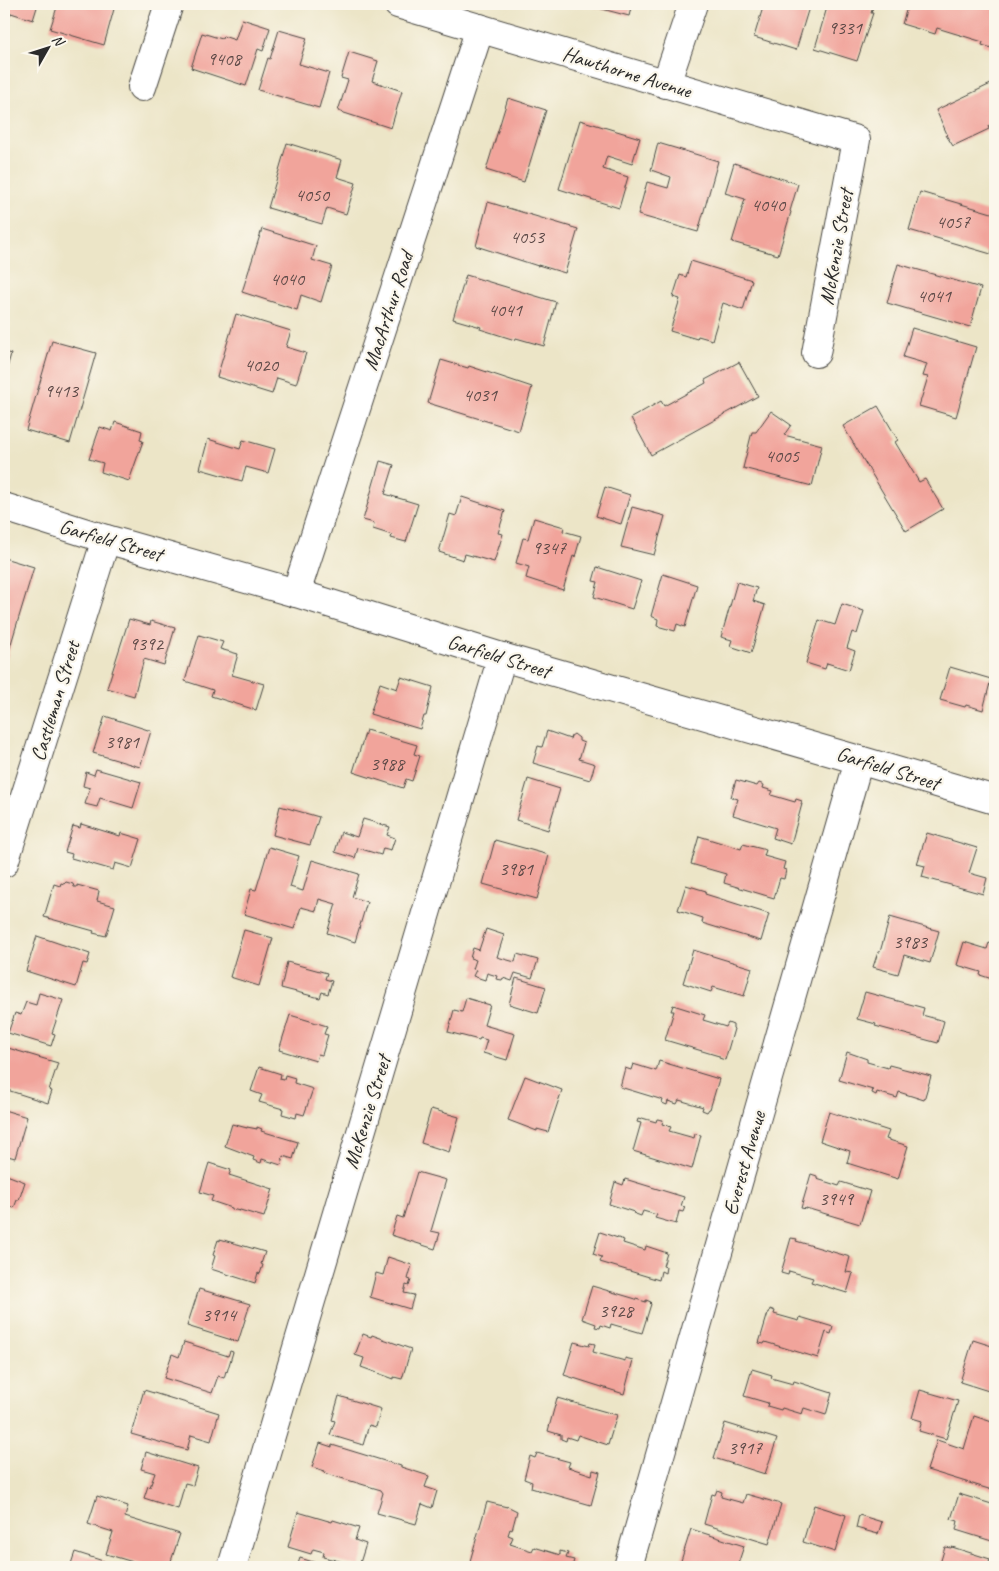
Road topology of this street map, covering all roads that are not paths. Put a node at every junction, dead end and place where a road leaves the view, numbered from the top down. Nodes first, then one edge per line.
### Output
1 (169, 4) edge
2 (398, 4) edge
3 (693, 4) edge
4 (480, 28) junction
5 (666, 84) junction
6 (142, 87) dead end
7 (856, 140) joint
8 (816, 354) dead end
9 (4, 508) edge
10 (106, 539) junction
11 (296, 593) junction
12 (502, 657) junction
13 (860, 760) junction
14 (995, 800) edge
15 (4, 863) edge
16 (232, 1567) edge
17 (628, 1567) edge

1 - 6 street
2 - 4 street, Hawthorne Avenue
3 - 5 street
4 - 5 street, Hawthorne Avenue
4 - 11 street, MacArthur Road
5 - 7 street, Hawthorne Avenue
7 - 8 street, McKenzie Street
9 - 10 street, Garfield Street
10 - 11 street, Garfield Street
10 - 15 street, Castleman Street
11 - 12 street, Garfield Street
12 - 13 street, Garfield Street
12 - 16 street, McKenzie Street
13 - 14 street, Garfield Street
13 - 17 street, Everest Avenue

